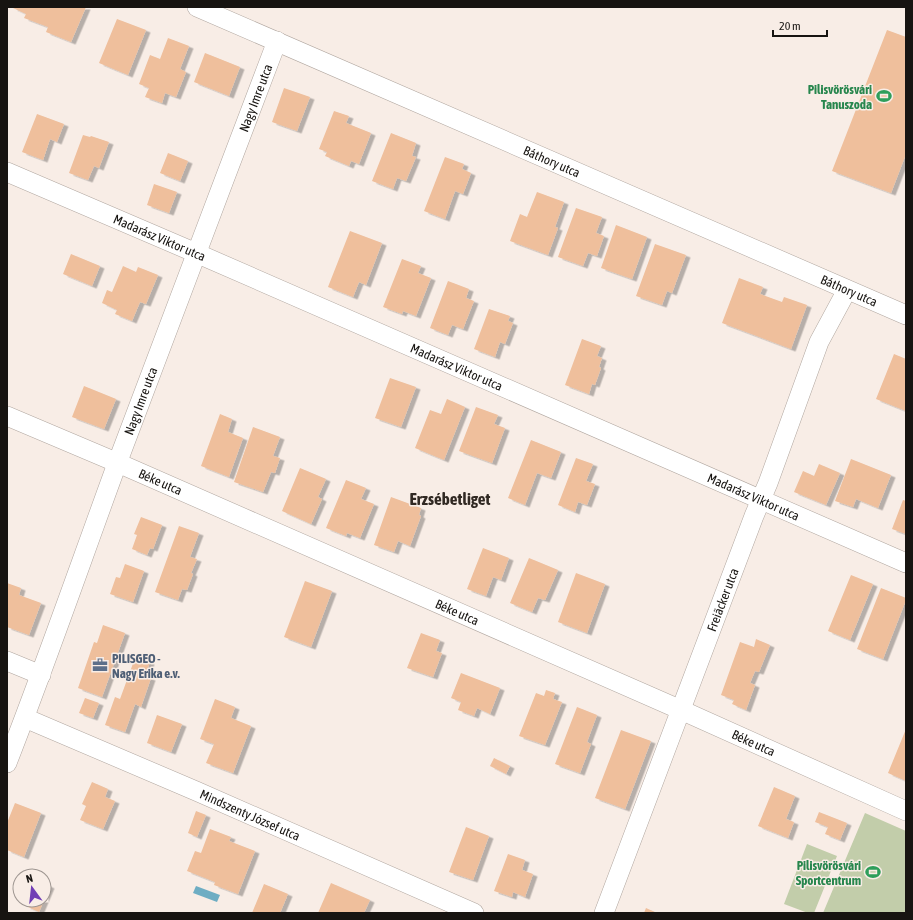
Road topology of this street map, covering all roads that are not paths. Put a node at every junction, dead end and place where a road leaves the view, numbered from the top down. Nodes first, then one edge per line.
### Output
1 (197, 7) edge
2 (277, 41) junction
3 (7, 172) edge
4 (196, 253) junction
5 (847, 290) junction
6 (906, 315) edge
7 (7, 416) edge
8 (118, 463) junction
9 (761, 499) junction
10 (906, 563) edge
11 (7, 661) edge
12 (41, 675) junction
13 (681, 710) junction
14 (25, 718) junction
15 (7, 763) edge
16 (906, 811) edge
17 (474, 913) edge
18 (604, 913) edge

1 - 2 street, Báthory utca
2 - 4 street, Nagy Imre utca
2 - 5 street, Báthory utca
3 - 4 street, Madarász Viktor utca
4 - 8 street, Nagy Imre utca
4 - 9 street, Madarász Viktor utca
5 - 6 street, Báthory utca
5 - 9 street, Freiäcker utca
7 - 8 street, Béke utca
8 - 12 street, Nagy Imre utca
8 - 13 street, Béke utca
9 - 10 street, Madarász Viktor utca
9 - 13 street, Freiäcker utca
11 - 12 street
12 - 14 street, Nagy Imre utca
13 - 16 street, Béke utca
13 - 18 street, Freiäcker utca
14 - 15 street, Nagy Imre utca
14 - 17 street, Mindszenty József utca

